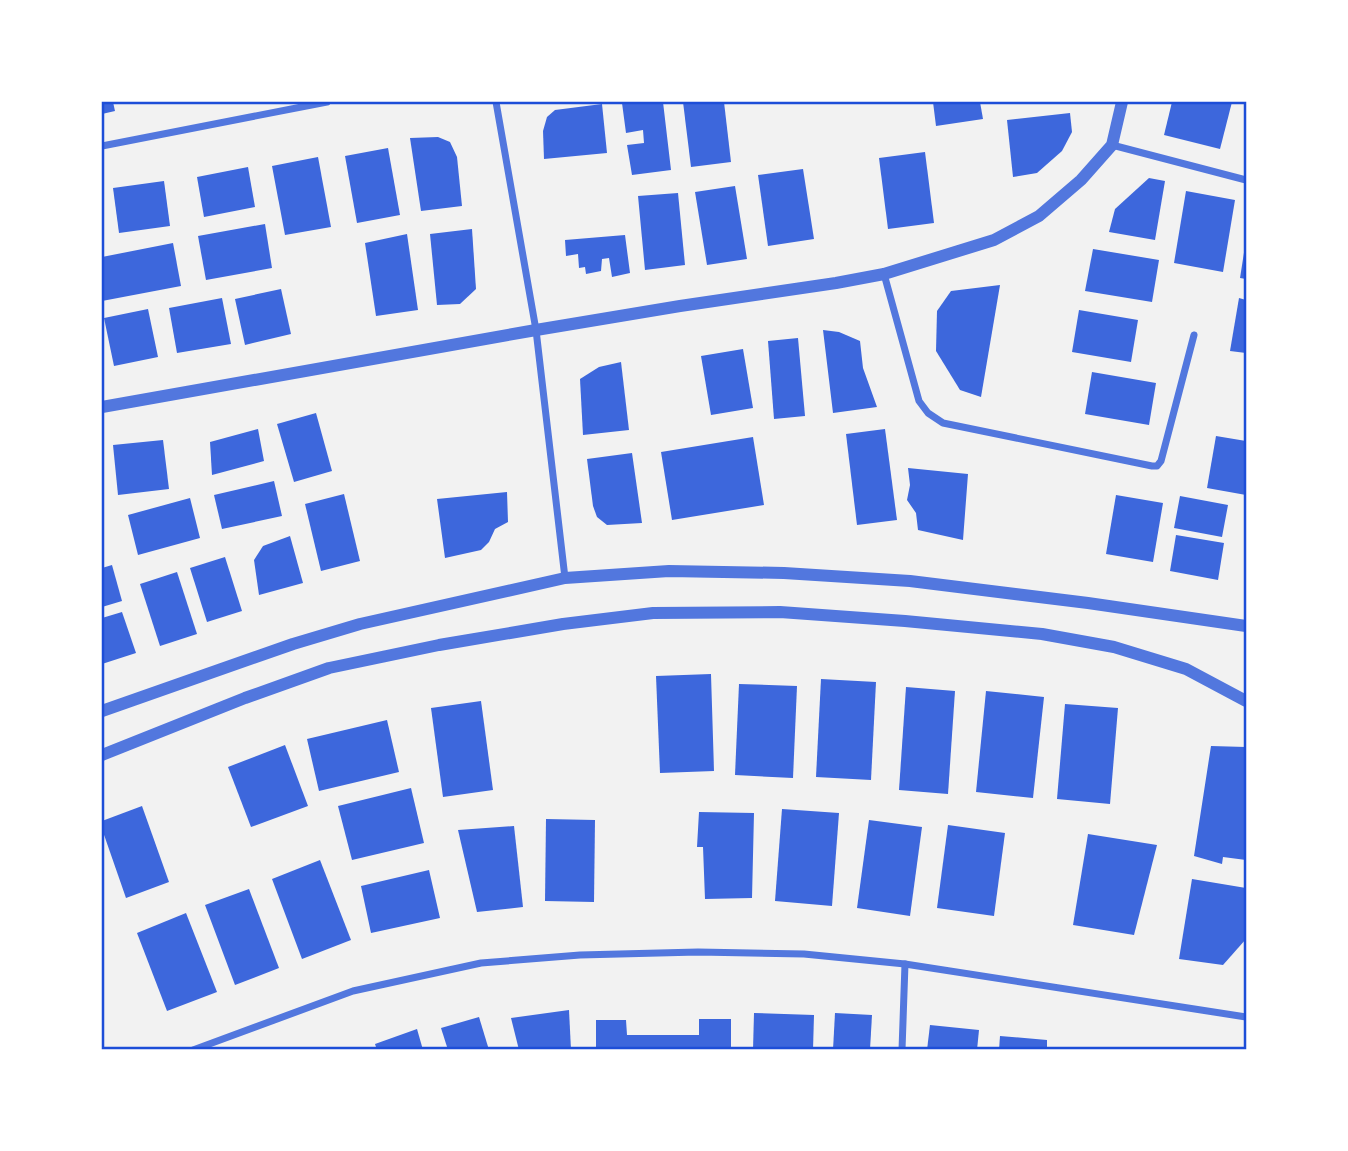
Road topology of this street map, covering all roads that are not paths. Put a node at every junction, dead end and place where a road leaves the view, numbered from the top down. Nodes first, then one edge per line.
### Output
1 (327, 102) edge
2 (496, 102) edge
3 (1122, 102) edge
4 (1112, 145) junction
5 (102, 146) edge
6 (1247, 180) edge
7 (884, 274) junction
8 (536, 330) junction
9 (1194, 335) dead end
10 (102, 407) edge
11 (565, 578) junction
12 (1247, 626) edge
13 (1247, 701) edge
14 (102, 711) edge
15 (102, 755) edge
16 (905, 964) junction
17 (1247, 1017) edge
18 (193, 1049) edge
19 (902, 1049) edge

1 - 5 street
2 - 8 street
3 - 4 street
4 - 6 street
4 - 7 street
7 - 8 street
7 - 9 street
8 - 10 street
8 - 11 street
11 - 12 street
11 - 14 street
13 - 15 street
16 - 17 street
16 - 18 street
16 - 19 street

